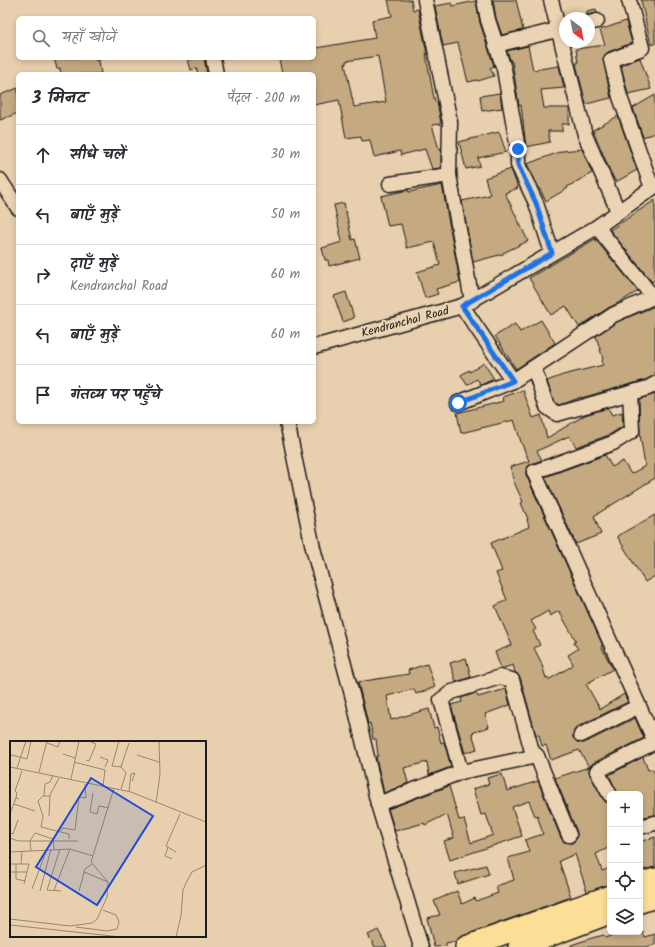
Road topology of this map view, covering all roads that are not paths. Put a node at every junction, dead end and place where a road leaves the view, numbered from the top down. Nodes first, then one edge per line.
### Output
1 (426, 0) edge
2 (484, 0) edge
3 (551, 0) edge
4 (629, 0) edge
5 (559, 21) edge
6 (559, 30) edge
7 (496, 45) junction
8 (566, 48) edge
9 (213, 60) edge
10 (216, 72) edge
11 (449, 175) junction
12 (0, 180) edge
13 (390, 184) dead end
14 (654, 187) edge
15 (16, 205) edge
16 (618, 211) junction
17 (597, 226) junction
18 (552, 253) junction
19 (654, 297) edge
20 (467, 303) junction
21 (316, 346) edge
22 (534, 368) junction
23 (513, 381) junction
24 (655, 384) edge
25 (630, 393) junction
26 (458, 403) dead end
27 (287, 424) edge
28 (639, 706) junction
29 (581, 735) dead end
30 (537, 756) junction
31 (461, 772) junction
32 (608, 791) edge
33 (378, 804) junction
34 (655, 823) edge
35 (643, 826) edge
36 (568, 835) dead end
37 (655, 879) edge
38 (643, 883) edge
39 (607, 897) edge
40 (655, 897) edge
41 (643, 901) edge
42 (607, 914) edge
43 (525, 946) edge
44 (421, 947) edge
45 (466, 947) edge

1 - 11 street
2 - 7 street
3 - 5 street
4 - 14 street
6 - 7 street
7 - 18 street
8 - 16 street
9 - 10 street
11 - 13 street
11 - 20 street
12 - 15 street
14 - 16 street, Kendranchal Road
16 - 17 street, Kendranchal Road
17 - 18 street, Kendranchal Road
17 - 19 street
18 - 20 street, Kendranchal Road
19 - 22 street
20 - 21 street, Kendranchal Road
20 - 23 street
22 - 23 street
22 - 25 street
23 - 26 street
24 - 25 street
25 - 28 street
27 - 33 street
28 - 29 street
28 - 32 street
30 - 31 street
30 - 31 street
30 - 36 street
31 - 33 street
33 - 44 street
34 - 35 street
37 - 38 highway
39 - 45 highway
40 - 41 highway
42 - 43 highway

